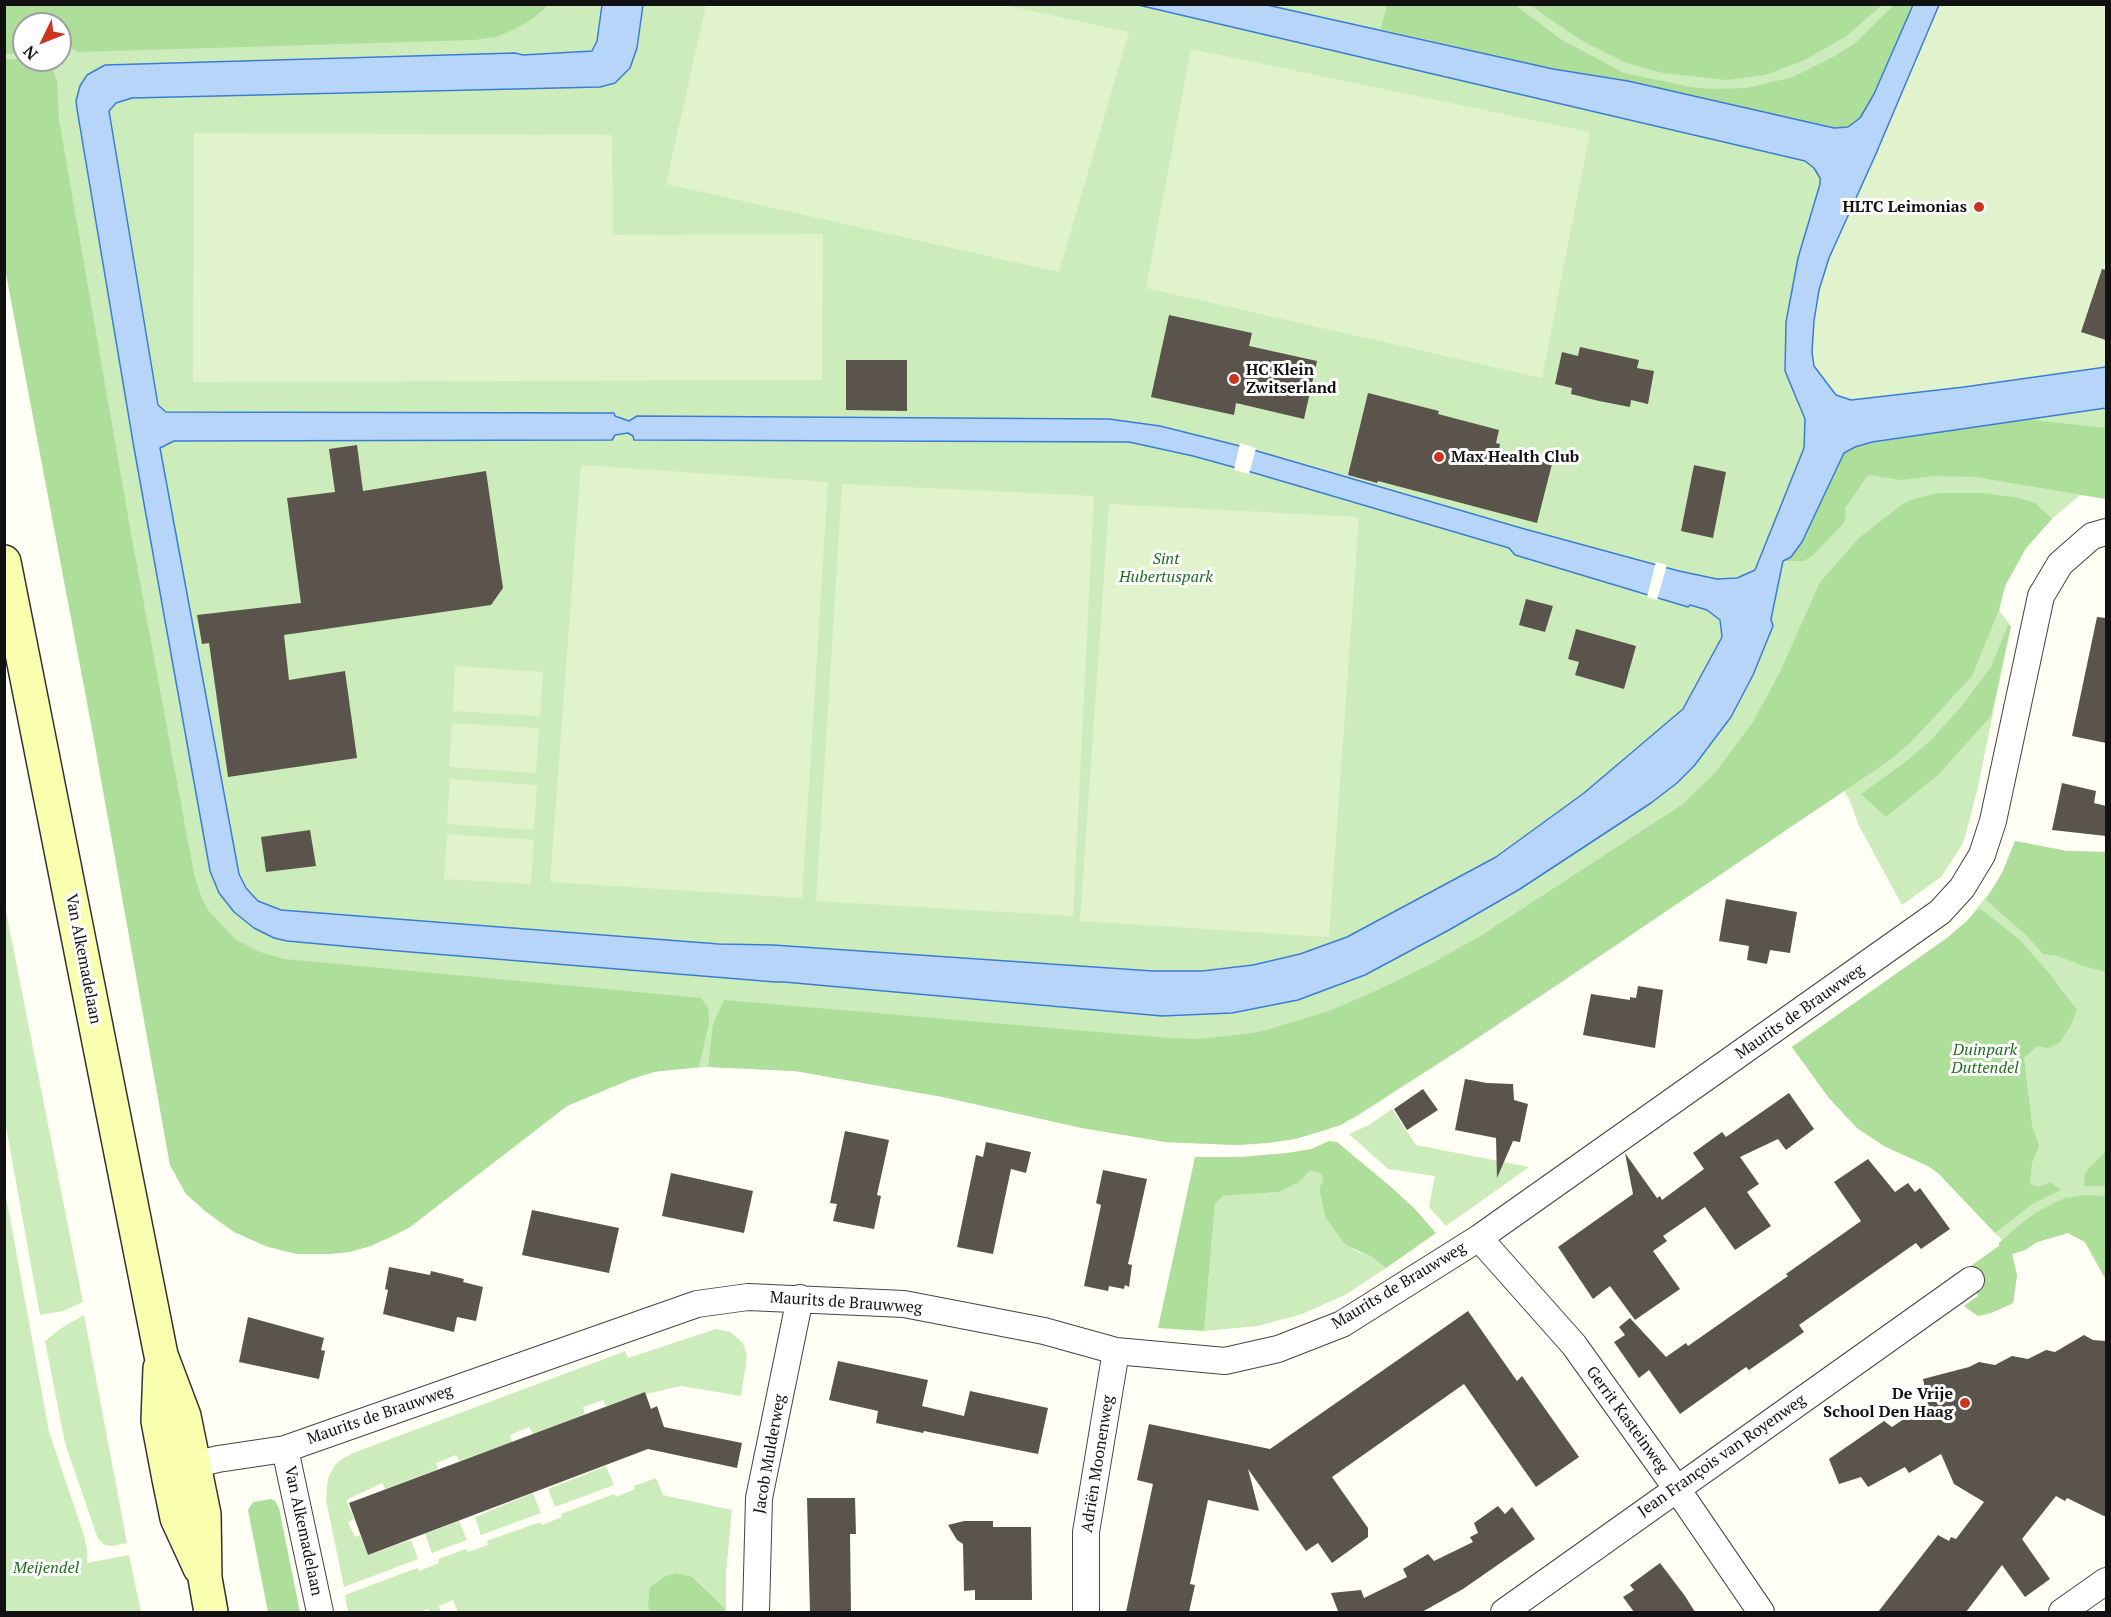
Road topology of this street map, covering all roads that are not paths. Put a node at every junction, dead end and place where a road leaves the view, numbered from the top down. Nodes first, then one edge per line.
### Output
1 (2099, 534) edge
2 (4, 562) edge
3 (1479, 1238) junction
4 (1971, 1280) dead end
5 (801, 1298) junction
6 (1116, 1351) junction
7 (161, 1355) junction
8 (285, 1449) junction
9 (194, 1465) junction
10 (1677, 1489) junction
11 (205, 1578) junction
12 (2106, 1581) edge
13 (212, 1612) edge
14 (320, 1612) edge
15 (756, 1612) edge
16 (1086, 1612) edge
17 (1504, 1612) edge
18 (1761, 1612) edge
19 (2062, 1612) edge

1 - 3 street, Maurits de Brauwweg
2 - 7 main road, Van Alkemadelaan
3 - 6 street, Maurits de Brauwweg
3 - 10 street, Gerrit Kasteinweg
4 - 10 street, Jean François van Royenweg
5 - 6 street, Maurits de Brauwweg
5 - 8 street, Maurits de Brauwweg
5 - 15 street, Jacob Mulderweg
6 - 16 street, Adriën Moonenweg
7 - 9 main road, Van Alkemadelaan
7 - 11 main road, Van Alkemadelaan
8 - 9 street, Maurits de Brauwweg
8 - 14 street, Van Alkemadelaan
9 - 11 main road, Van Alkemadelaan
10 - 17 street, Jean François van Royenweg
10 - 18 street, Gerrit Kasteinweg
11 - 13 main road, Van Alkemadelaan
12 - 19 street

